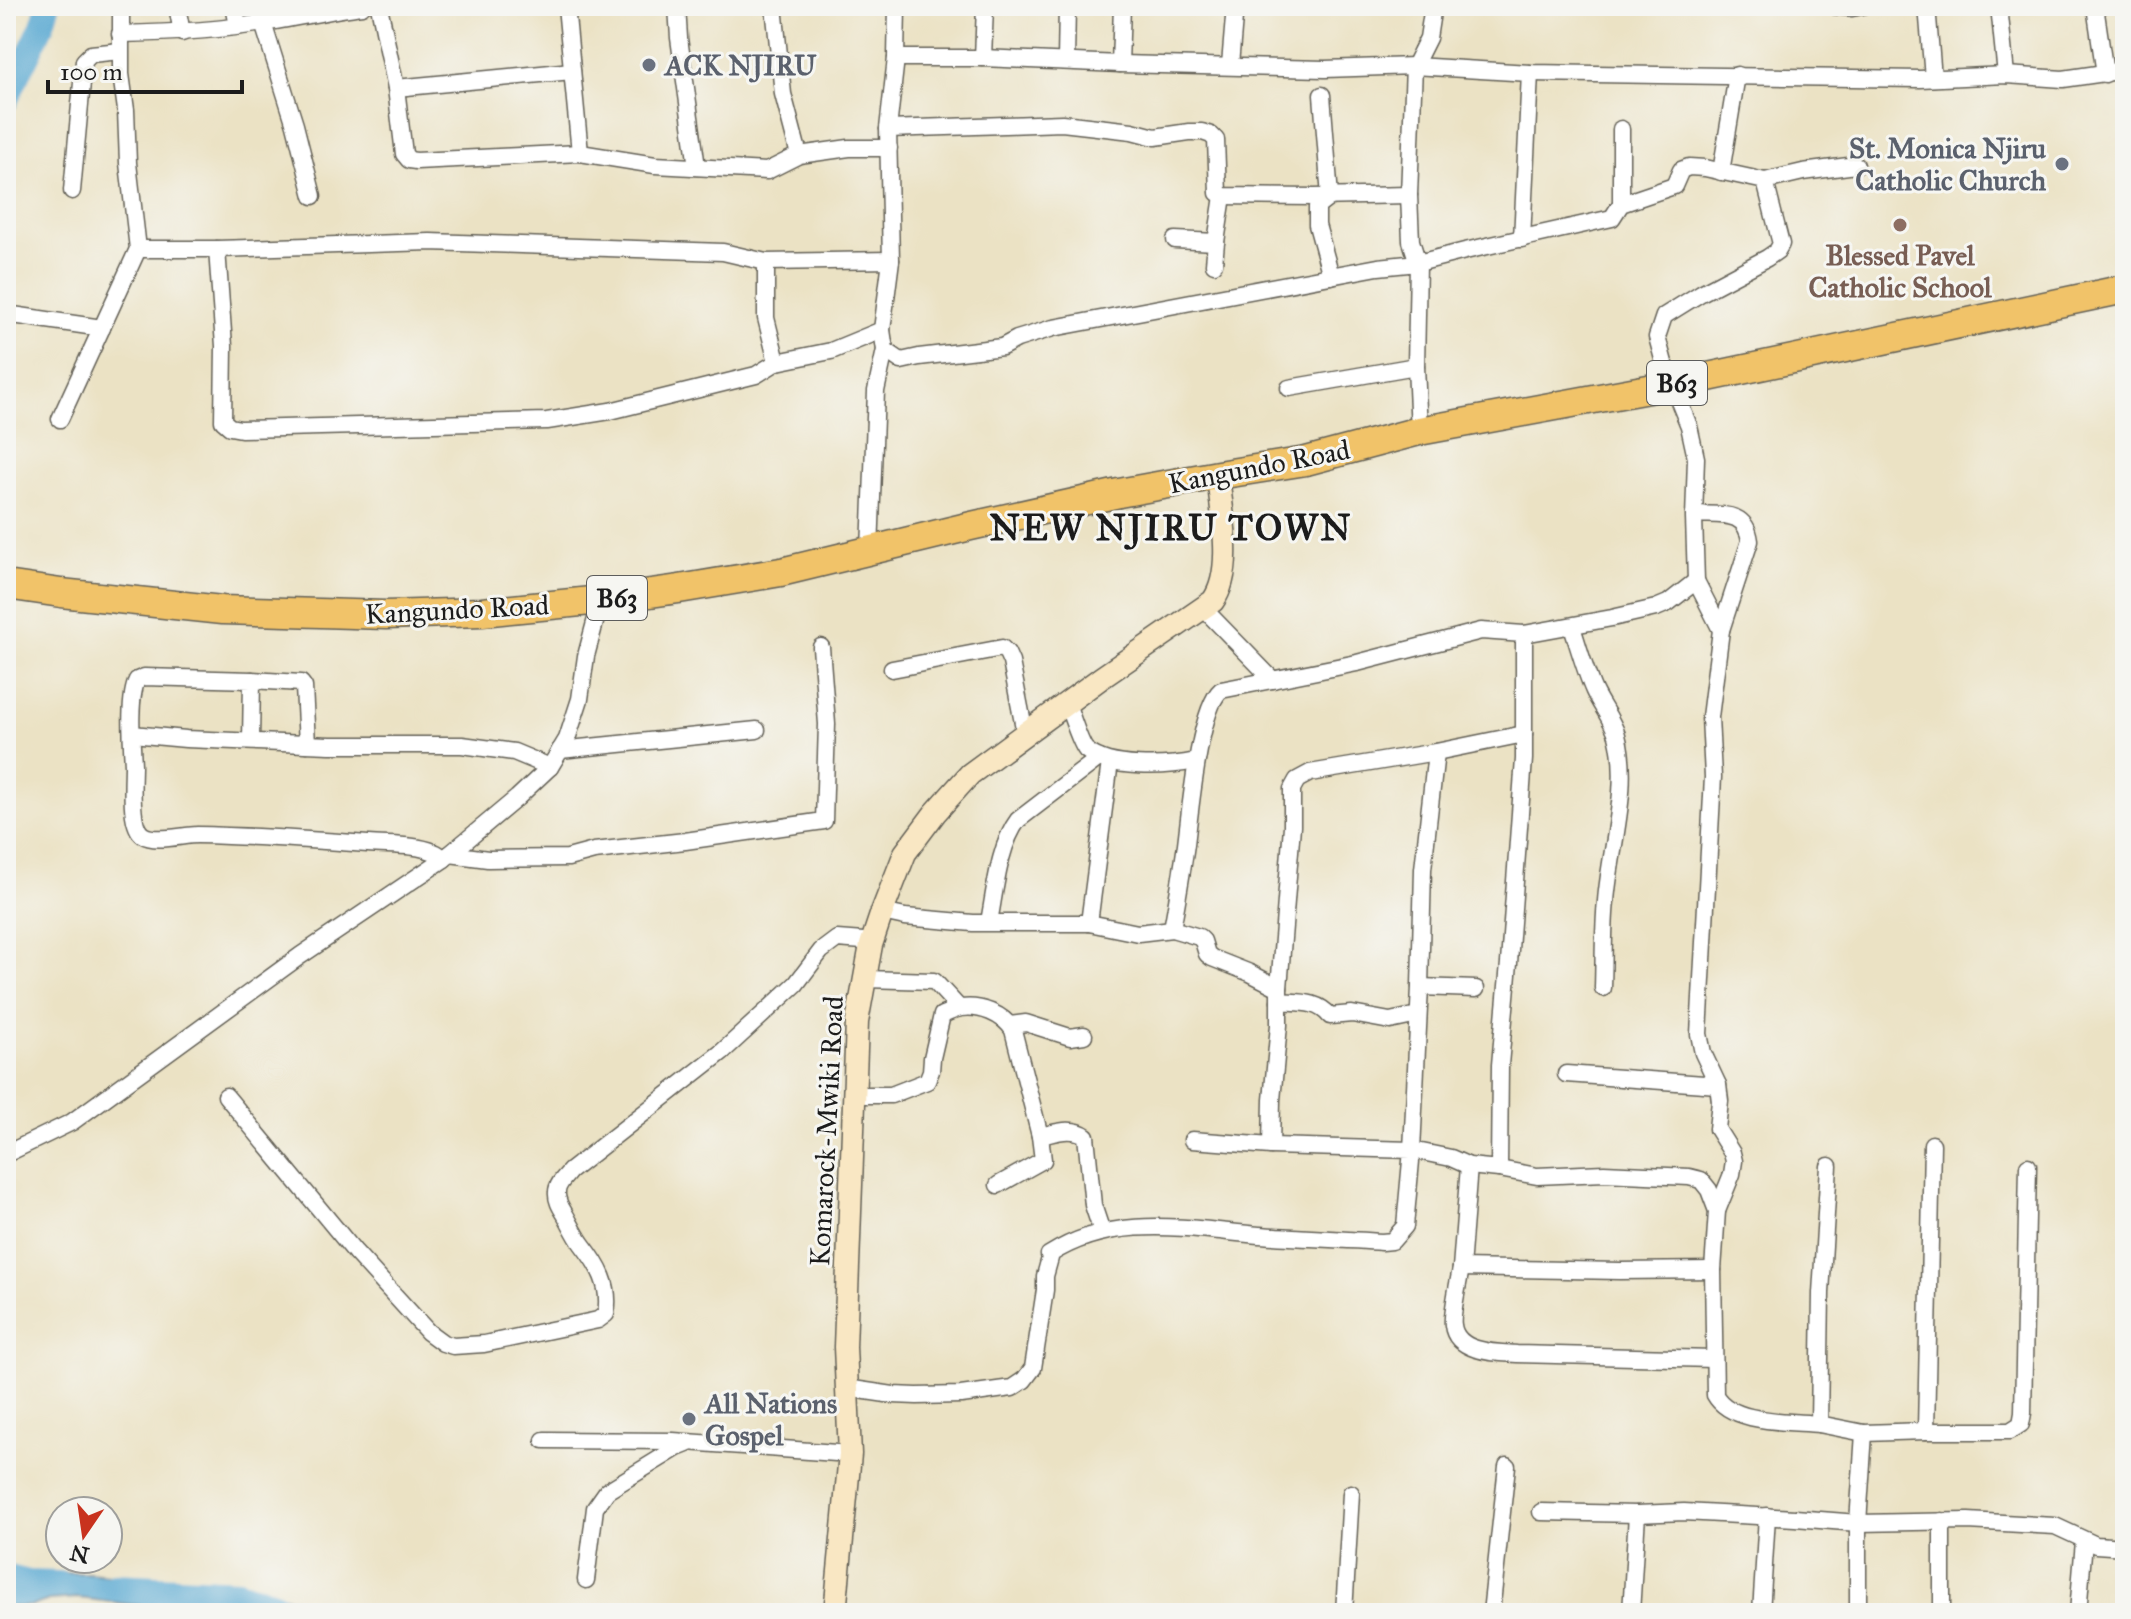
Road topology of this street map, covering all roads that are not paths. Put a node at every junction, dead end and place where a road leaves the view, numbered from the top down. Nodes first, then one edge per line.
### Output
1 (121, 6) edge
2 (177, 6) edge
3 (234, 6) edge
4 (362, 6) edge
5 (379, 6) edge
6 (566, 6) edge
7 (677, 6) edge
8 (774, 6) edge
9 (897, 6) edge
10 (985, 6) edge
11 (1067, 6) edge
12 (1122, 6) edge
13 (1235, 6) edge
14 (1433, 6) edge
15 (1834, 6) edge
16 (1862, 6) edge
17 (1927, 6) edge
18 (1999, 6) edge
19 (2095, 6) edge
20 (327, 8) edge
21 (263, 23) junction
22 (238, 26) junction
23 (182, 33) junction
24 (120, 42) junction
25 (896, 58) junction
26 (983, 58) junction
27 (1066, 61) junction
28 (1120, 64) junction
29 (1230, 65) junction
30 (1414, 66) junction
31 (2125, 70) edge
32 (572, 71) junction
33 (1530, 73) junction
34 (2105, 74) junction
35 (1737, 75) junction
36 (2006, 75) junction
37 (1933, 78) junction
38 (396, 88) junction
39 (1322, 95) dead end
40 (888, 129) junction
41 (1621, 129) dead end
42 (889, 148) junction
43 (580, 153) junction
44 (799, 155) junction
45 (1856, 165) dead end
46 (697, 167) junction
47 (1721, 172) junction
48 (1765, 181) junction
49 (72, 191) dead end
50 (1409, 195) junction
51 (313, 196) dead end
52 (1223, 196) junction
53 (1330, 197) junction
54 (1621, 204) junction
55 (1522, 239) junction
56 (1175, 240) dead end
57 (1216, 242) junction
58 (138, 249) junction
59 (217, 249) junction
60 (891, 260) junction
61 (766, 262) junction
62 (1418, 263) junction
63 (1214, 264) dead end
64 (1331, 276) junction
65 (2125, 289) edge
66 (6, 314) edge
67 (102, 328) junction
68 (882, 330) junction
69 (885, 350) junction
70 (777, 362) junction
71 (1416, 366) junction
72 (1670, 385) junction
73 (1289, 388) dead end
74 (60, 419) dead end
75 (1419, 431) junction
76 (1218, 475) junction
77 (1694, 514) junction
78 (870, 551) junction
79 (1696, 581) junction
80 (6, 585) edge
81 (601, 600) junction
82 (1204, 609) junction
83 (1572, 627) junction
84 (1721, 630) junction
85 (1524, 634) junction
86 (821, 647) dead end
87 (892, 669) dead end
88 (252, 680) junction
89 (1273, 680) junction
90 (1067, 703) junction
91 (757, 730) dead end
92 (1025, 733) junction
93 (132, 734) junction
94 (1524, 734) junction
95 (251, 741) junction
96 (307, 744) junction
97 (560, 750) junction
98 (1436, 752) junction
99 (1104, 760) junction
100 (1196, 761) junction
101 (550, 767) junction
102 (447, 856) junction
103 (882, 912) junction
104 (989, 922) junction
105 (1089, 923) junction
106 (1172, 929) junction
107 (871, 945) junction
108 (865, 979) junction
109 (1420, 987) junction
110 (1603, 988) dead end
111 (1476, 989) dead end
112 (1279, 995) junction
113 (959, 1008) junction
114 (1418, 1015) junction
115 (1010, 1025) junction
116 (1084, 1035) dead end
117 (1566, 1074) dead end
118 (1718, 1085) junction
119 (855, 1095) junction
120 (226, 1096) dead end
121 (1040, 1136) junction
122 (1192, 1140) dead end
123 (1932, 1144) dead end
124 (1271, 1146) junction
125 (1412, 1150) junction
126 (6, 1154) edge
127 (1469, 1166) junction
128 (1829, 1166) dead end
129 (2028, 1166) dead end
130 (1499, 1169) junction
131 (998, 1185) dead end
132 (1717, 1211) junction
133 (1102, 1232) junction
134 (1461, 1268) junction
135 (1713, 1270) junction
136 (1713, 1359) junction
137 (846, 1388) junction
138 (1819, 1424) junction
139 (1926, 1431) junction
140 (1864, 1433) junction
141 (544, 1440) dead end
142 (689, 1443) junction
143 (850, 1454) junction
144 (1507, 1466) dead end
145 (1351, 1493) dead end
146 (1541, 1512) dead end
147 (1637, 1514) junction
148 (1767, 1516) junction
149 (1942, 1521) junction
150 (1858, 1523) junction
151 (2084, 1541) junction
152 (2125, 1547) edge
153 (586, 1580) dead end
154 (835, 1613) edge
155 (1344, 1613) edge
156 (1491, 1613) edge
157 (1631, 1613) edge
158 (1761, 1613) edge
159 (1858, 1613) edge
160 (1942, 1613) edge
161 (2078, 1613) edge

1 - 24 street
2 - 23 street
3 - 22 street
4 - 20 street
5 - 38 street
6 - 32 street
7 - 46 street
8 - 44 street
9 - 25 street
10 - 26 street
11 - 27 street
12 - 28 street
13 - 29 street
14 - 30 street
15 - 16 street
17 - 37 street
18 - 36 street
19 - 34 street
20 - 21 street
21 - 22 street
21 - 51 street
22 - 23 street
23 - 24 street
24 - 49 street
24 - 58 street
25 - 26 street
25 - 40 street
26 - 27 street
27 - 28 street
28 - 29 street
29 - 30 street
30 - 33 street
30 - 50 street
31 - 34 street
32 - 38 street
32 - 43 street
33 - 35 street
33 - 55 street
34 - 36 street
35 - 37 street
35 - 47 street
36 - 37 street
38 - 43 street
39 - 53 street
40 - 42 street
40 - 52 street
41 - 54 street
42 - 44 street
42 - 60 street
43 - 46 street
44 - 46 street
45 - 48 street
47 - 48 street
47 - 54 street
48 - 72 street
50 - 53 street
50 - 62 street
52 - 53 street
52 - 57 street
53 - 64 street
54 - 55 street
55 - 62 street
56 - 57 street
57 - 63 street
58 - 59 street
58 - 67 street
59 - 61 street
59 - 70 street
60 - 61 street
60 - 68 street
61 - 70 street
62 - 64 street
62 - 71 street
64 - 69 street
65 - 72 highway, Kangundo Road / B63
66 - 67 street
67 - 74 street
68 - 69 street
68 - 70 street
69 - 78 street
71 - 73 street
71 - 75 street
72 - 75 highway, Kangundo Road / B63
72 - 77 street
75 - 76 highway, Kangundo Road / B63
76 - 78 highway, Kangundo Road / B63
76 - 82 main road, Komarock-Mwiki Road
77 - 79 street
77 - 84 street
78 - 81 highway, Kangundo Road / B63
79 - 83 street
79 - 84 street
80 - 81 highway, Kangundo Road / B63
81 - 97 street
82 - 89 street
82 - 90 main road, Komarock-Mwiki Road
83 - 85 street
83 - 110 street
84 - 118 street
85 - 89 street
85 - 94 street
86 - 102 street
87 - 92 street
88 - 93 street
88 - 95 street
88 - 96 street
89 - 100 street
90 - 92 main road, Komarock-Mwiki Road
90 - 99 street
91 - 97 street
92 - 103 main road, Komarock-Mwiki Road
93 - 95 street
93 - 102 street
94 - 98 street
94 - 130 street
95 - 96 street
96 - 101 street
97 - 101 street
98 - 109 street
98 - 112 street
99 - 100 street
99 - 104 street
99 - 105 street
100 - 106 street
101 - 102 street
102 - 126 street
103 - 104 street
103 - 107 main road, Komarock-Mwiki Road
104 - 105 street
105 - 106 street
106 - 112 street
107 - 108 main road, Komarock-Mwiki Road
107 - 120 street
108 - 113 street
108 - 119 main road, Komarock-Mwiki Road
109 - 111 street
109 - 114 street
112 - 114 street
112 - 124 street
113 - 115 street
113 - 119 street
114 - 125 street
115 - 116 street
115 - 121 street
117 - 118 street
118 - 132 street
119 - 137 main road, Komarock-Mwiki Road
121 - 131 street
121 - 133 street
122 - 124 street
123 - 139 street
124 - 125 street
125 - 127 street
125 - 133 street
127 - 130 street
127 - 134 street
128 - 138 street
129 - 139 street
130 - 132 street
132 - 135 street
133 - 137 street
134 - 135 street
134 - 136 street
135 - 136 street
136 - 138 street
137 - 143 main road, Komarock-Mwiki Road
138 - 140 street
139 - 140 street
140 - 150 street
141 - 142 street
142 - 143 street
142 - 153 street
143 - 154 main road, Komarock-Mwiki Road
144 - 156 street
145 - 155 street
146 - 147 street
147 - 148 street
147 - 157 street
148 - 150 street
148 - 158 street
149 - 150 street
149 - 151 street
149 - 160 street
150 - 159 street
151 - 152 street
151 - 161 street

